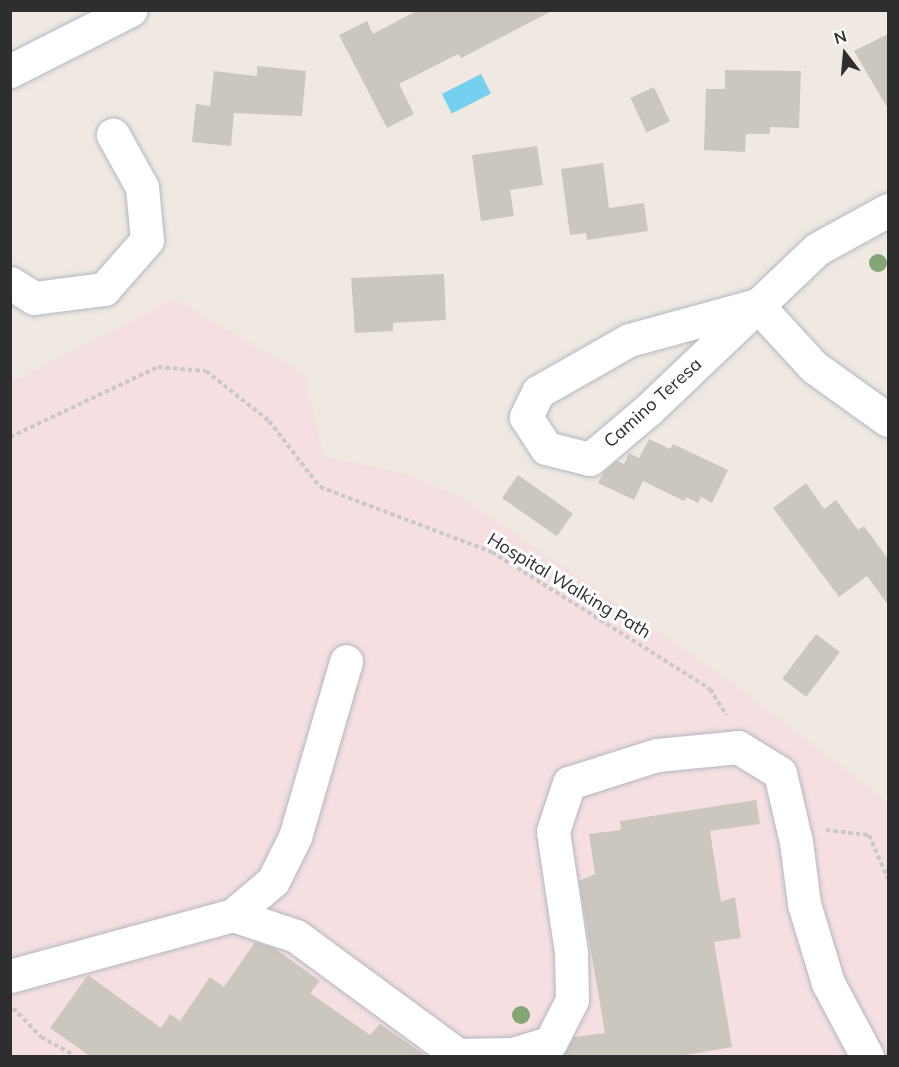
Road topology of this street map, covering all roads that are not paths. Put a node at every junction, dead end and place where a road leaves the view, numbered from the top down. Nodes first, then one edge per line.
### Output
1 (130, 10) edge
2 (10, 71) edge
3 (113, 135) dead end
4 (888, 210) edge
5 (10, 283) edge
6 (757, 305) junction
7 (888, 420) edge
8 (346, 661) dead end
9 (232, 915) junction
10 (10, 976) edge
11 (867, 1056) edge

1 - 2 street
3 - 5 street
4 - 6 street, Camino Teresa
6 - 6 street, Camino Teresa
6 - 7 street
8 - 9 street
9 - 10 street
9 - 11 street

